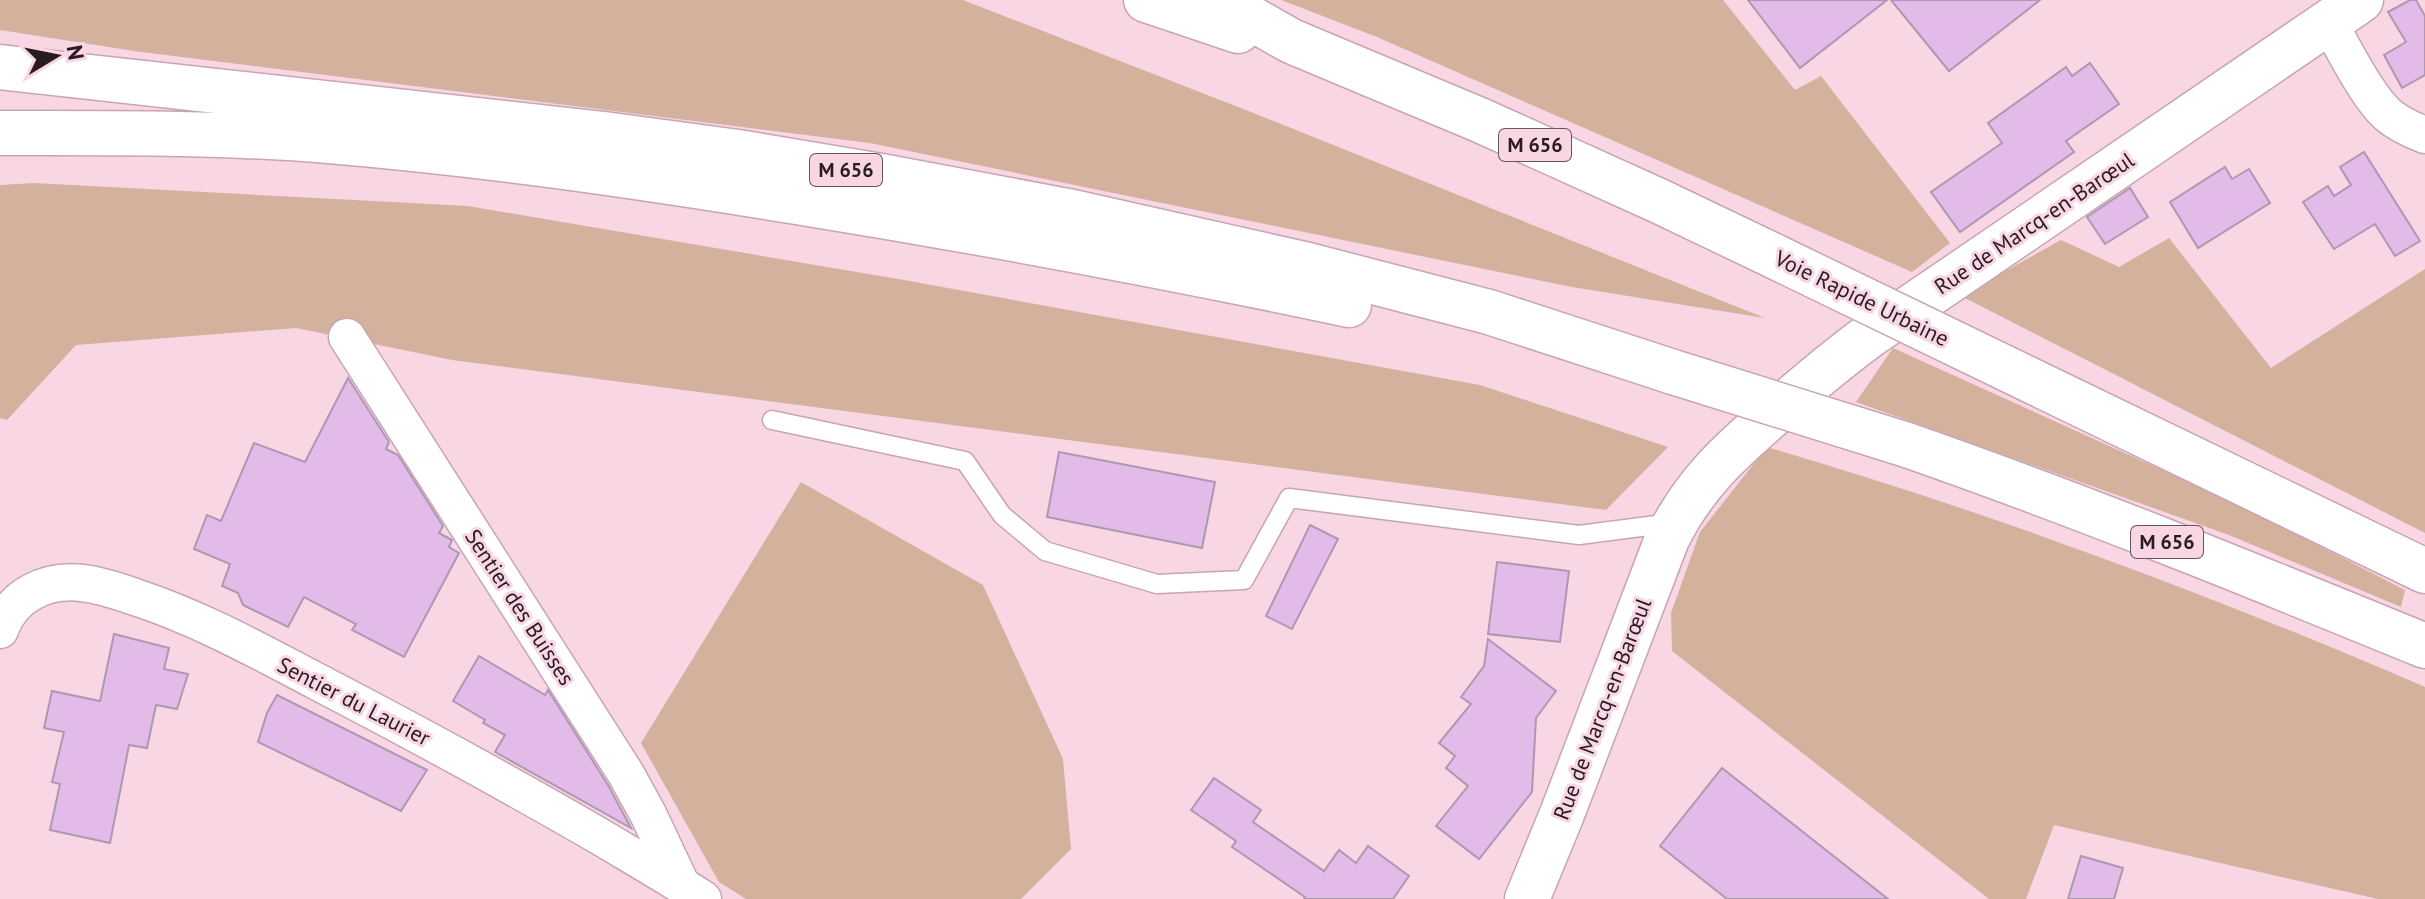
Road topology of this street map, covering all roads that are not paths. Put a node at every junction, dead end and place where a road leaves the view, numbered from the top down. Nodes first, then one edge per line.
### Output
1 (1146, 0) edge
2 (1210, 0) edge
3 (2345, 12) edge
4 (1291, 41) junction
5 (0, 67) edge
6 (0, 133) edge
7 (2425, 135) edge
8 (347, 337) dead end
9 (1673, 372) junction
10 (772, 420) dead end
11 (1675, 523) junction
12 (2425, 571) edge
13 (0, 630) edge
14 (2425, 646) edge
15 (692, 892) edge
16 (1527, 899) edge

1 - 4 main road
2 - 4 main road
3 - 7 street
3 - 11 main road, Rue de Marcq-en-Barœul
4 - 12 main road, Voie Rapide Urbaine / M 656, bridge
5 - 9 main road, M 656
6 - 9 main road
8 - 15 street, Sentier des Buisses
9 - 14 main road, M 656, bridge
10 - 11 lane
11 - 16 main road, Rue de Marcq-en-Barœul
13 - 15 street, Sentier du Laurier

